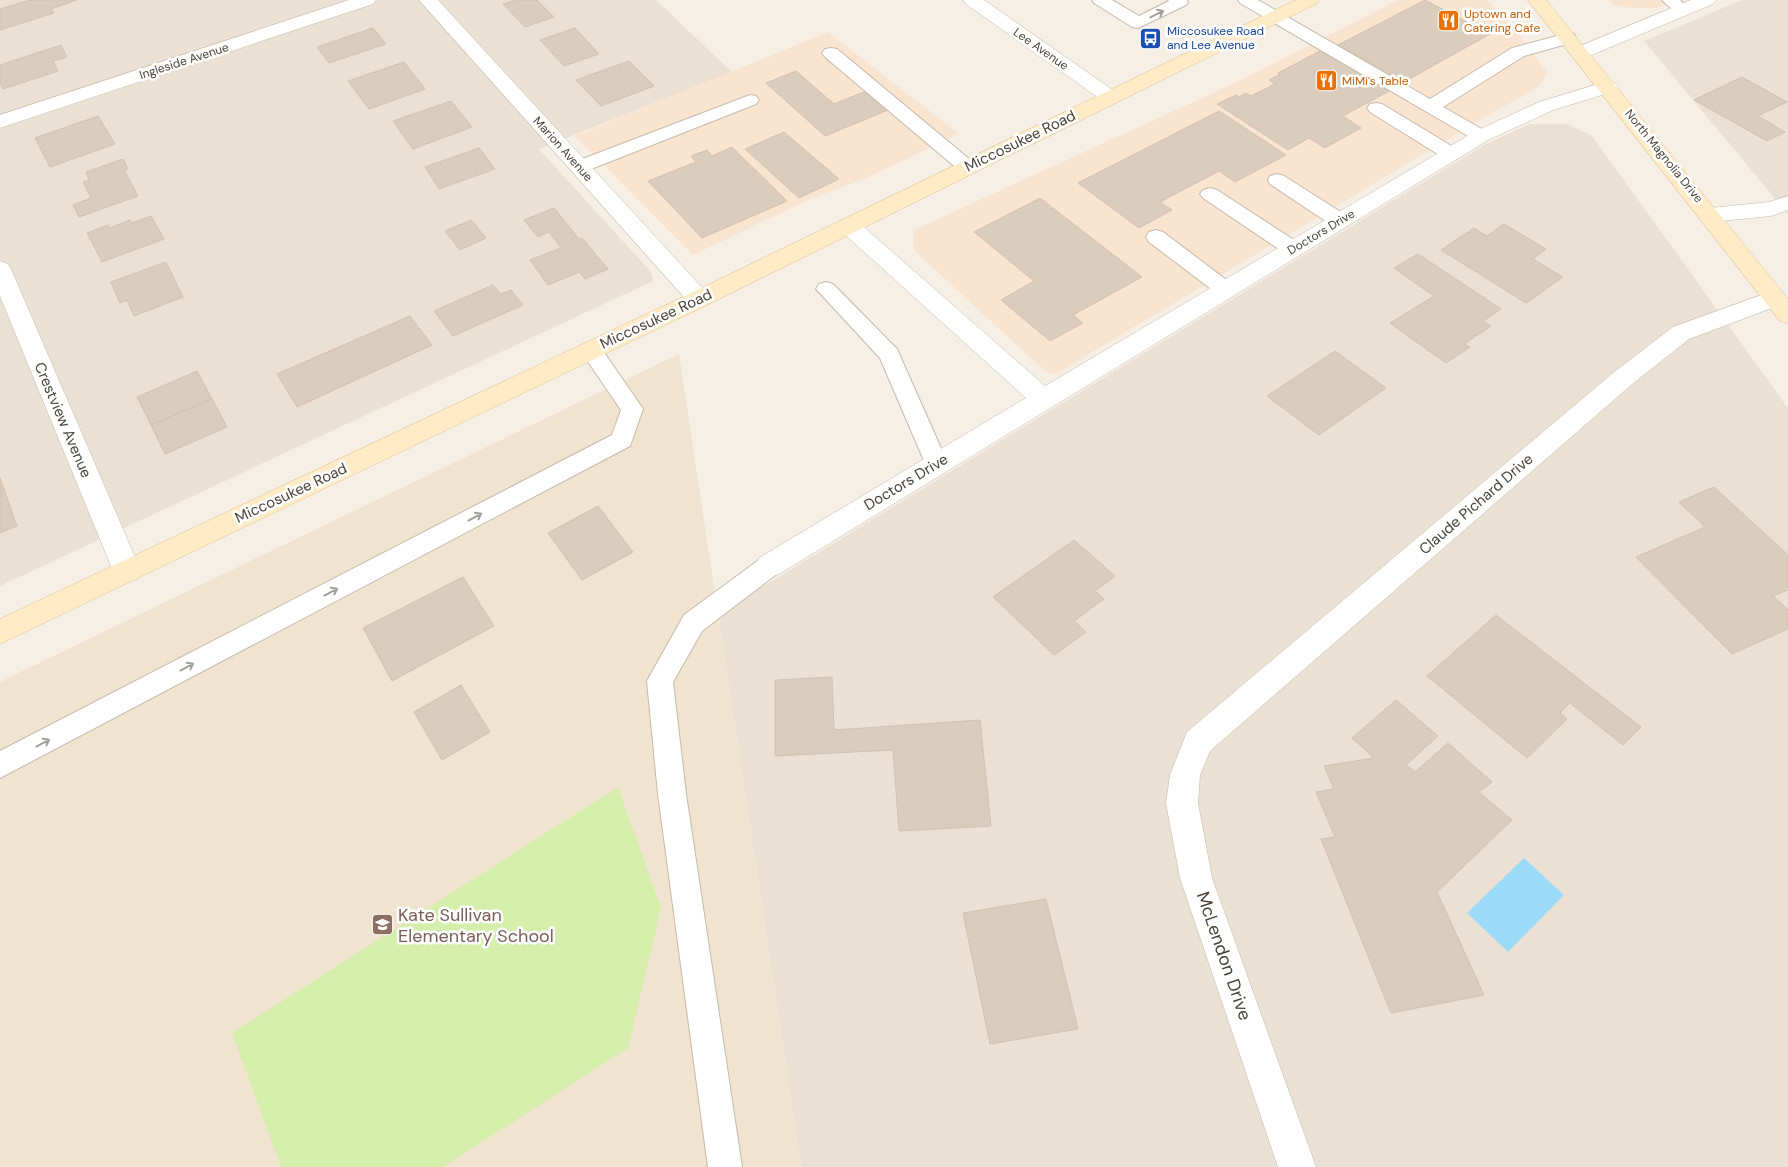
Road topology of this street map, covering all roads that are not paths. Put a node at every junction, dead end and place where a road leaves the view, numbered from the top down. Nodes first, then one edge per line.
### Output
1 (367, 0) edge
2 (428, 0) edge
3 (972, 0) edge
4 (1100, 0) edge
5 (1176, 0) edge
6 (1246, 0) edge
7 (1310, 0) edge
8 (1537, 0) edge
9 (1707, 0) edge
10 (1676, 5) edge
11 (1276, 17) junction
12 (1574, 46) junction
13 (830, 53) dead end
14 (1608, 87) junction
15 (1110, 97) junction
16 (750, 100) dead end
17 (1430, 107) junction
18 (1376, 108) dead end
19 (0, 122) edge
20 (1481, 136) junction
21 (1452, 154) junction
22 (579, 167) junction
23 (967, 167) junction
24 (1277, 180) dead end
25 (1210, 194) dead end
26 (1788, 203) edge
27 (1710, 215) junction
28 (1340, 221) junction
29 (849, 226) junction
30 (1156, 236) dead end
31 (1292, 249) junction
32 (0, 269) edge
33 (826, 289) dead end
34 (1226, 290) junction
35 (699, 299) junction
36 (1782, 306) edge
37 (591, 350) junction
38 (1043, 399) junction
39 (936, 464) junction
40 (769, 566) joint
41 (127, 571) junction
42 (0, 632) edge
43 (1198, 742) joint
44 (0, 765) edge
45 (725, 1167) edge
46 (1297, 1167) edge

1 - 19 street, Ingleside Avenue
2 - 22 street, Marion Avenue
3 - 15 street, Lee Avenue
4 -> 5 lane
6 - 11 lane
7 - 11 street, Miccosukee Road
8 - 12 street, North Magnolia Drive
9 - 10 street
10 - 12 street
11 - 15 street, Miccosukee Road
11 - 17 lane
12 - 14 street, North Magnolia Drive
12 - 17 lane
13 - 23 lane
14 - 20 street, Doctors Drive
14 - 27 street, North Magnolia Drive
15 - 23 street, Miccosukee Road
16 - 22 lane
17 - 20 lane
18 - 21 lane
20 - 21 street, Doctors Drive
21 - 28 street, Doctors Drive
22 - 35 street, Marion Avenue
23 - 29 street, Miccosukee Road
24 - 28 lane
25 - 31 lane
26 - 27 street
27 - 36 street, North Magnolia Drive
28 - 31 street, Doctors Drive
29 - 35 street, Miccosukee Road
29 - 38 street
30 - 34 lane
31 - 34 street, Doctors Drive
32 - 41 street, Crestview Avenue
33 - 39 lane
34 - 38 street, Doctors Drive
35 - 37 street, Miccosukee Road
36 - 43 street, Claude Pichard Drive
37 - 41 street, Miccosukee Road
44 -> 37 lane
38 - 39 street, Doctors Drive
39 - 40 street, Doctors Drive
40 - 45 lane
41 - 42 street, Miccosukee Road
43 - 46 street, McLendon Drive

